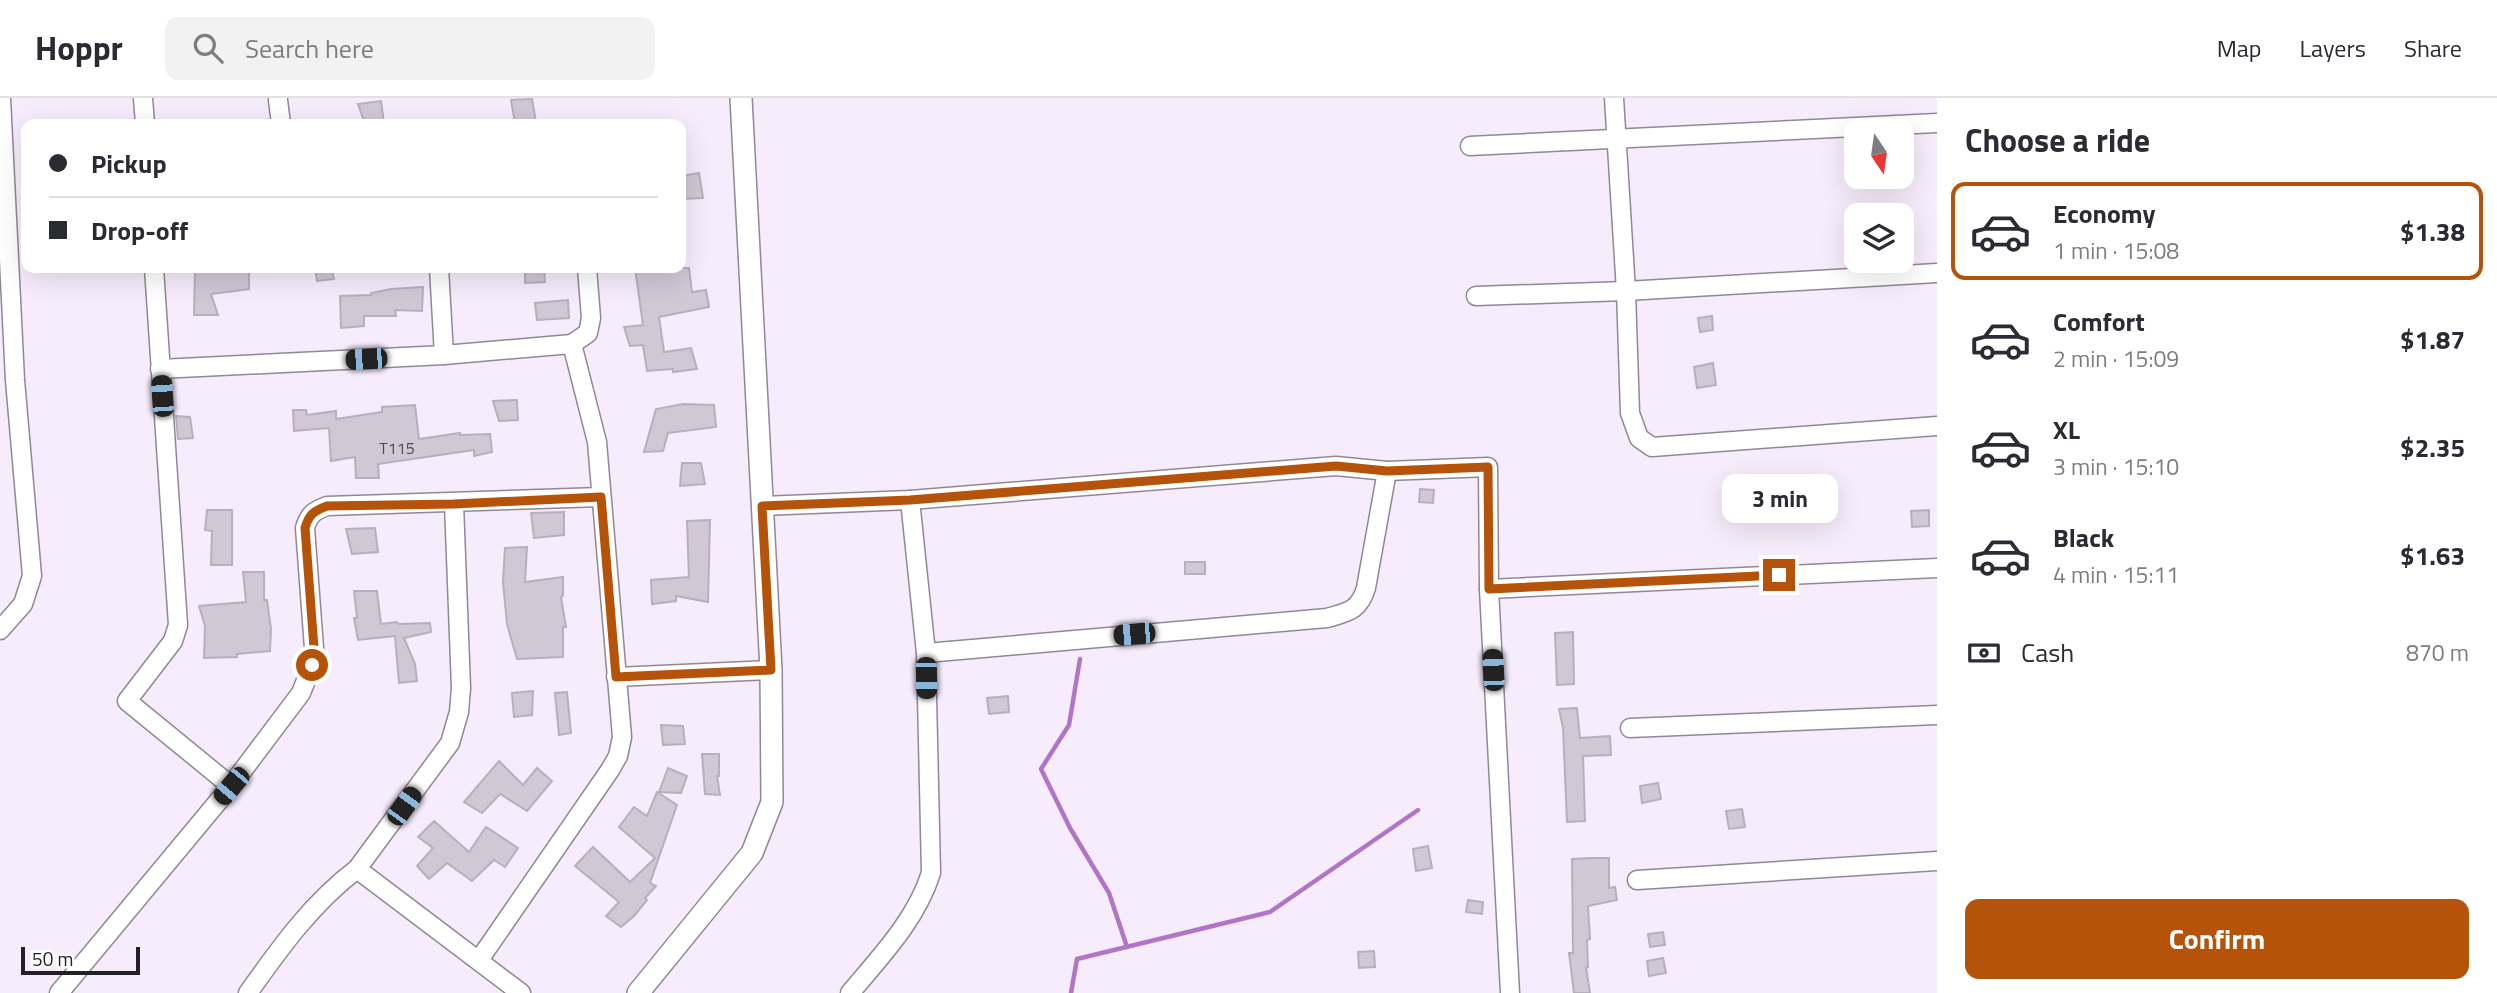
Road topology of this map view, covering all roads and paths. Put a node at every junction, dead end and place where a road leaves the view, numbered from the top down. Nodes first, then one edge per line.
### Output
1 (1, 98) edge
2 (143, 98) edge
3 (741, 98) edge
4 (1614, 98) edge
5 (278, 100) dead end
6 (145, 119) edge
7 (280, 119) edge
8 (1937, 122) edge
9 (1616, 140) junction
10 (1469, 146) dead end
11 (154, 273) edge
12 (439, 273) edge
13 (587, 273) edge
14 (1937, 274) edge
15 (1626, 291) junction
16 (1476, 296) dead end
17 (572, 344) junction
18 (444, 355) junction
19 (160, 369) junction
20 (8, 380) edge
21 (1937, 426) edge
22 (1387, 471) junction
23 (601, 497) junction
24 (910, 500) junction
25 (454, 504) junction
26 (762, 506) junction
27 (1937, 568) edge
28 (1489, 589) junction
29 (0, 630) edge
30 (926, 653) junction
31 (771, 670) junction
32 (616, 677) junction
33 (1937, 715) edge
34 (1630, 728) dead end
35 (231, 786) junction
36 (1937, 861) edge
37 (357, 869) junction
38 (1637, 880) dead end
39 (479, 960) junction
40 (59, 993) edge
41 (248, 993) edge
42 (521, 993) edge
43 (638, 993) edge
44 (850, 993) edge
45 (1510, 993) edge

1 - 20 street
2 - 6 street
3 - 26 street
4 - 9 street
5 - 7 street
8 - 9 street
9 - 10 street
9 - 15 street
11 - 19 street
12 - 18 street
13 - 17 street
14 - 15 street
15 - 16 street
15 - 21 street
17 - 18 street
17 - 23 street
18 - 19 street
19 - 35 street
20 - 29 street
22 - 24 street
22 - 28 street
22 - 30 street
23 - 25 street
23 - 32 street
24 - 26 street
24 - 30 street
25 - 35 street
25 - 37 street
26 - 31 street
27 - 28 street
28 - 45 street
30 - 44 street
31 - 32 street
31 - 43 street
32 - 39 street
33 - 34 street
35 - 40 street
36 - 38 street
37 - 39 street
37 - 41 street
39 - 42 street

